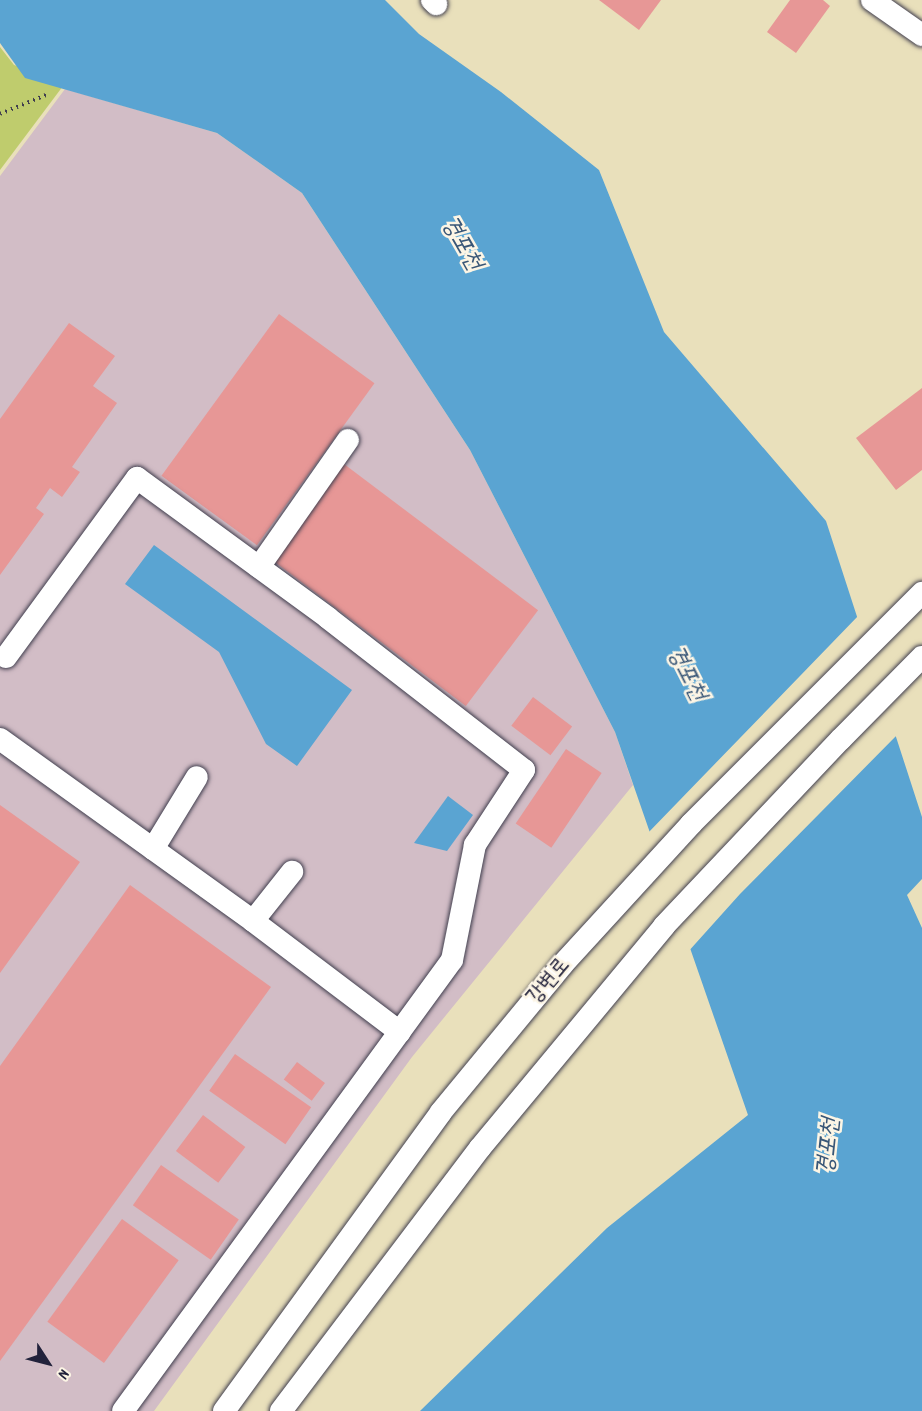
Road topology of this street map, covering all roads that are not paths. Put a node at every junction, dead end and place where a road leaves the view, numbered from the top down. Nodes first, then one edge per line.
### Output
1 (872, 0) edge
2 (922, 35) edge
3 (348, 440) dead end
4 (259, 567) junction
5 (922, 593) edge
6 (922, 657) edge
7 (2, 661) edge
8 (0, 739) edge
9 (197, 777) dead end
10 (153, 849) junction
11 (292, 872) dead end
12 (253, 921) junction
13 (400, 1032) junction
14 (123, 1411) edge
15 (224, 1411) edge
16 (281, 1411) edge

1 - 2 street
3 - 4 street
4 - 7 street
4 - 13 street
5 - 15 street, 강변로
6 - 16 street
8 - 10 street
9 - 10 street
10 - 12 street
11 - 12 street
12 - 13 street
13 - 14 street

